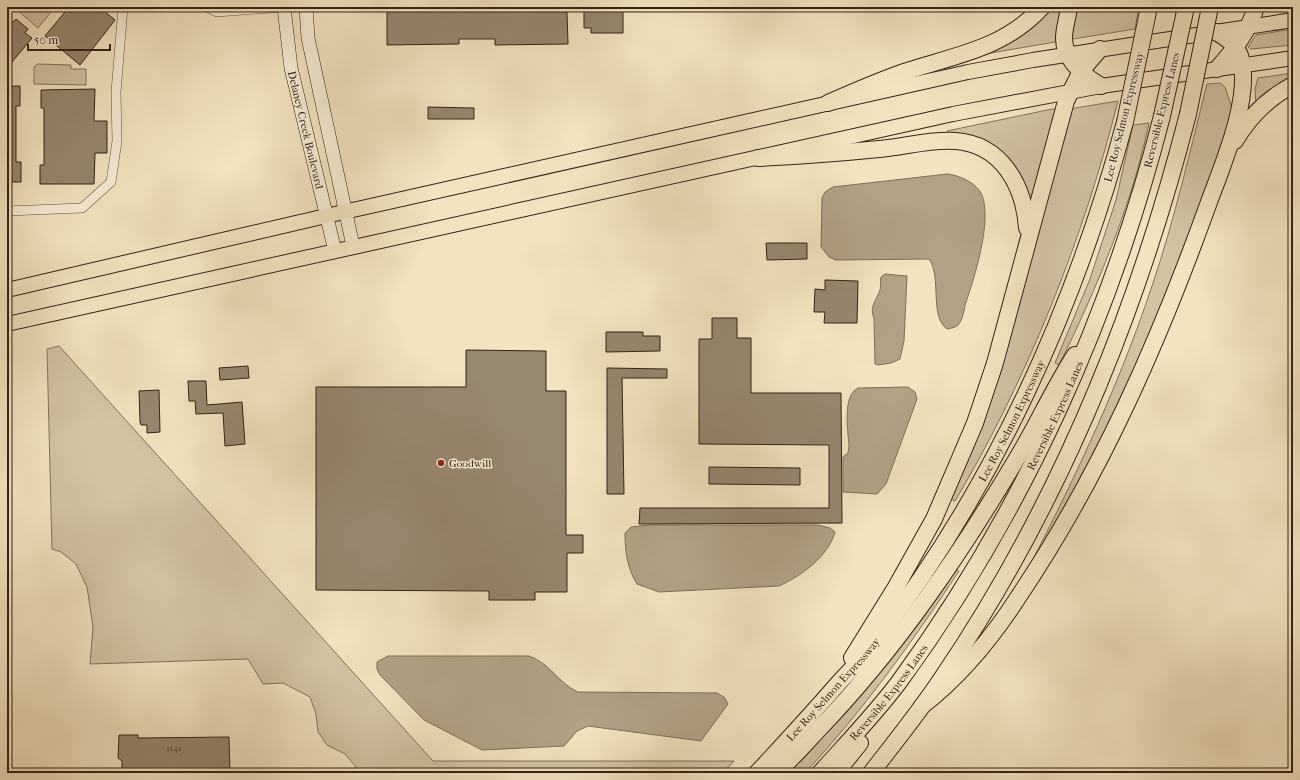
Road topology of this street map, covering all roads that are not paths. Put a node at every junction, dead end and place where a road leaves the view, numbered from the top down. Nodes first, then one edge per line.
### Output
1 (123, 7) edge
2 (207, 7) edge
3 (284, 7) edge
4 (306, 7) edge
5 (1042, 7) edge
6 (1070, 7) edge
7 (1149, 7) edge
8 (1186, 7) edge
9 (1210, 7) edge
10 (1256, 7) edge
11 (1293, 20) edge
12 (1248, 26) junction
13 (1216, 32) junction
14 (1235, 47) junction
15 (1100, 49) junction
16 (1068, 54) junction
17 (1293, 58) edge
18 (1242, 65) junction
19 (1217, 69) junction
20 (1080, 71) junction
21 (1293, 85) edge
22 (1101, 86) junction
23 (1070, 91) junction
24 (828, 103) junction
25 (758, 158) junction
26 (1225, 158) junction
27 (7, 211) edge
28 (345, 212) junction
29 (326, 216) junction
30 (1028, 235) junction
31 (353, 246) junction
32 (335, 251) junction
33 (7, 290) edge
34 (7, 324) edge
35 (1092, 331) junction
36 (898, 683) junction
37 (837, 685) junction
38 (922, 706) junction
39 (757, 773) edge
40 (776, 773) edge
41 (820, 773) edge
42 (836, 773) edge
43 (871, 773) edge

1 - 27 street
2 - 3 street
3 - 29 street, Delaney Creek Boulevard
4 - 28 street, Delaney Creek Boulevard
5 - 24 highway
6 - 16 highway
7 - 37 highway, Lee Roy Selmon Expressway, bridge
8 - 35 highway, Reversible Express Lanes, bridge
9 - 38 highway, bridge
10 - 12 highway
11 - 12 main road
12 - 13 main road
12 - 14 highway
13 - 14 highway
13 - 15 main road
14 - 18 highway
14 - 19 highway
15 - 16 main road
15 - 20 highway
16 - 20 highway
16 - 24 main road
17 - 18 main road
18 - 19 main road
18 - 26 highway
19 - 22 main road
20 - 22 highway
20 - 23 highway
21 - 26 highway
22 - 23 main road
23 - 25 main road
23 - 30 highway
24 - 28 main road
25 - 30 highway
25 - 31 main road
26 - 38 highway
28 - 29 main road
28 - 31 street, Delaney Creek Boulevard
29 - 32 street, Delaney Creek Boulevard
29 - 33 main road
30 - 37 highway
31 - 32 main road
32 - 34 main road
35 - 36 highway, Reversible Express Lanes
35 - 40 highway
36 - 41 highway, Reversible Express Lanes
36 - 42 highway
37 - 39 highway, Lee Roy Selmon Expressway
38 - 43 highway

